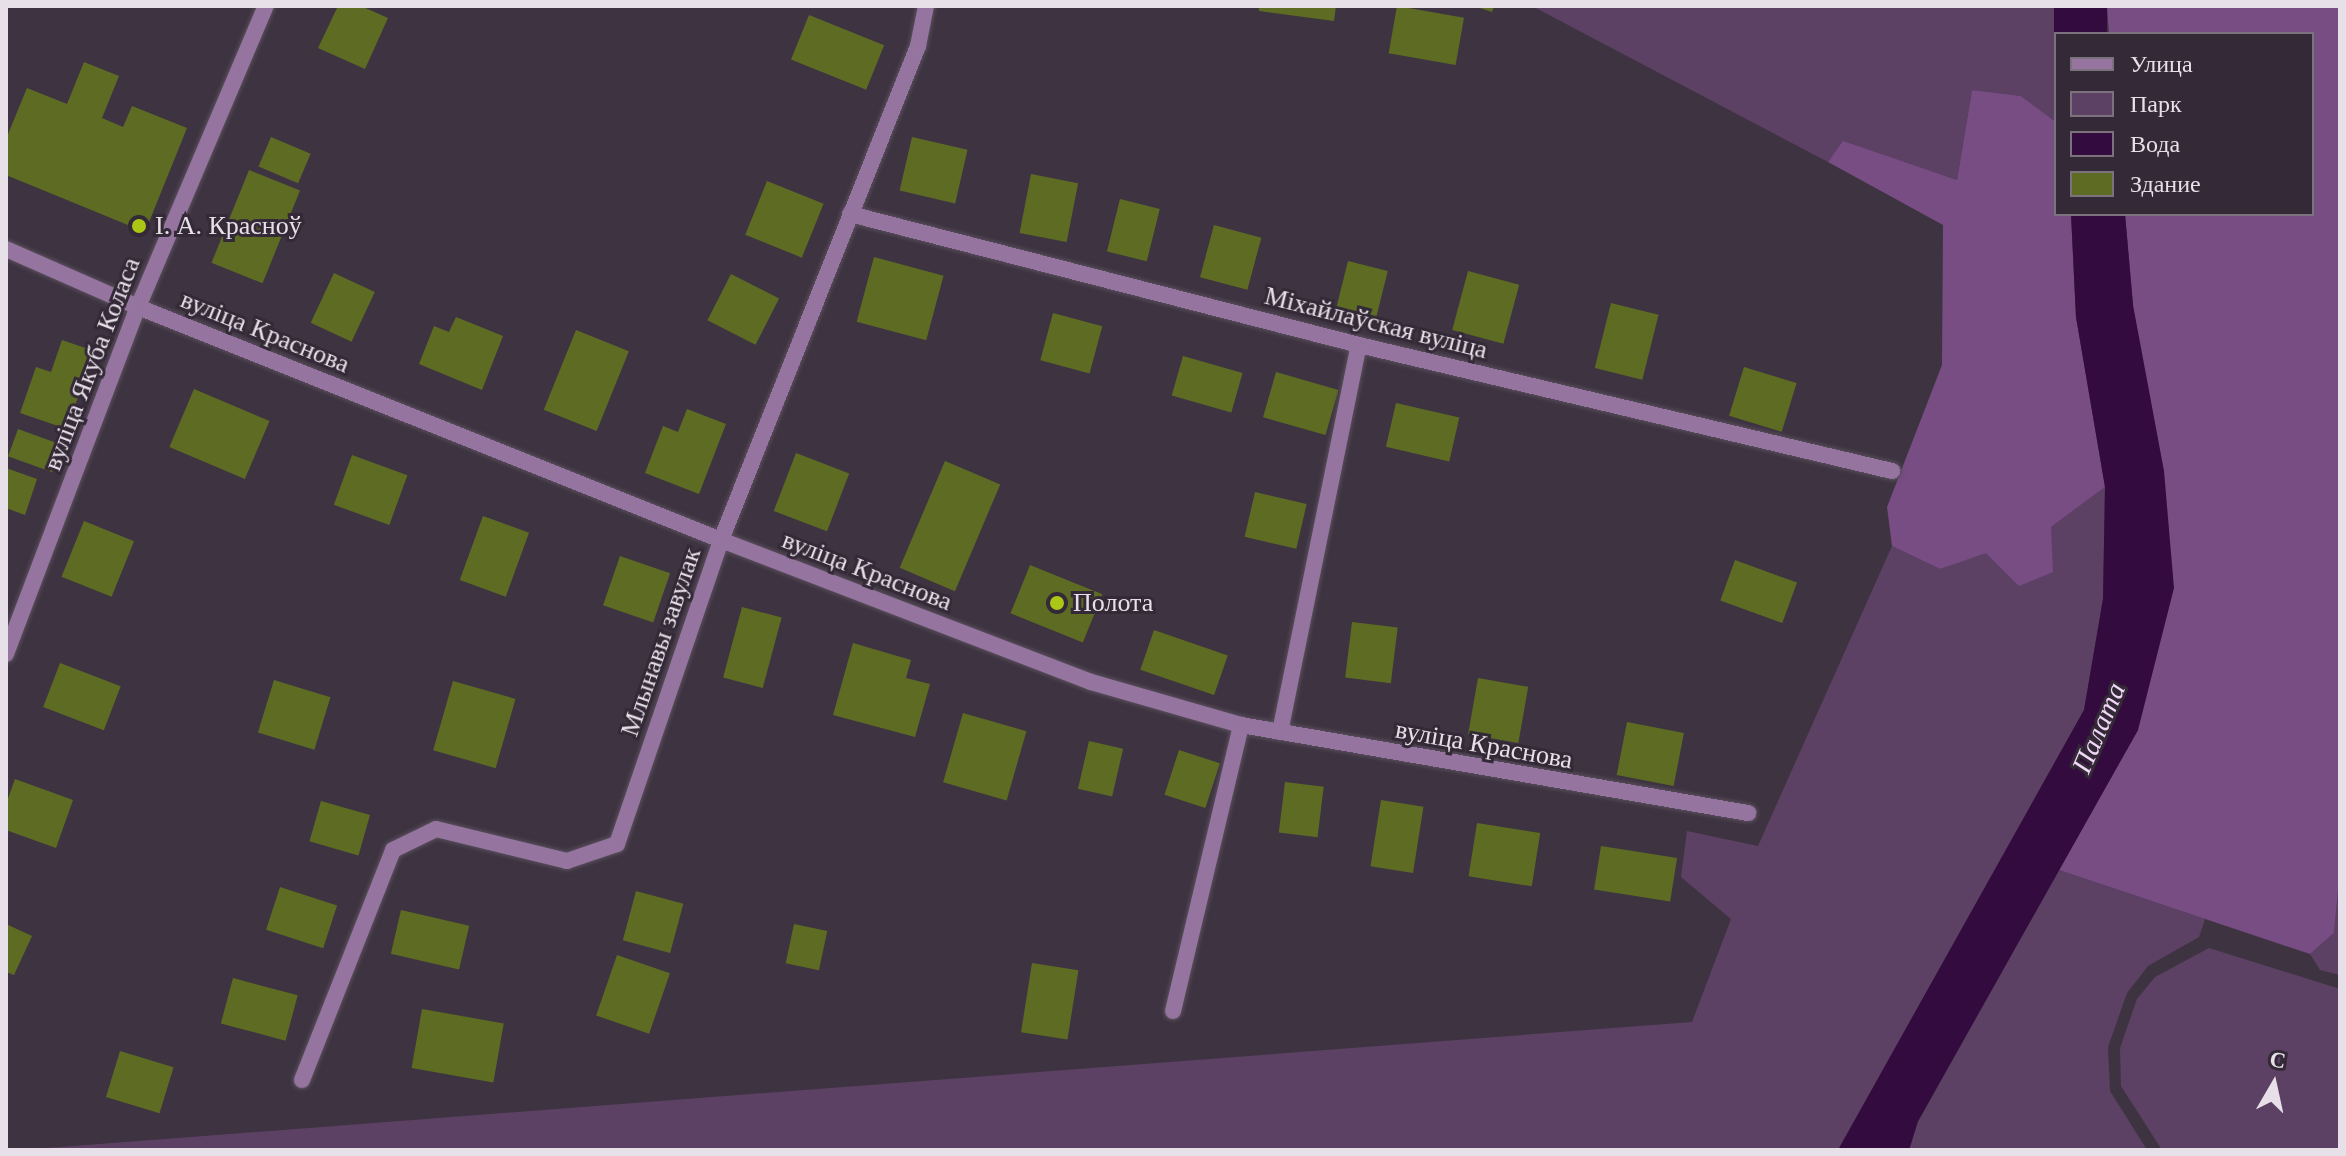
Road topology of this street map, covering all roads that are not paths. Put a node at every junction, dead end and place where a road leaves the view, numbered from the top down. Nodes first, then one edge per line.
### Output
1 (266, 6) edge
2 (926, 6) edge
3 (850, 214) junction
4 (6, 249) edge
5 (138, 307) junction
6 (1359, 345) junction
7 (1892, 471) dead end
8 (721, 540) junction
9 (6, 654) edge
10 (1241, 725) junction
11 (1280, 732) junction
12 (1748, 813) dead end
13 (1173, 1011) dead end
14 (302, 1080) dead end

1 - 5 street, вуліца Якуба Коласа
2 - 3 street, Млынавы завулак
3 - 6 street, Міхайлаўская вуліца
3 - 8 street, Млынавы завулак
4 - 5 street, вуліца Краснова
5 - 8 street, вуліца Краснова
5 - 9 street, вуліца Якуба Коласа
6 - 7 street, Міхайлаўская вуліца
6 - 11 street
8 - 10 street, вуліца Краснова
8 - 14 street, Млынавы завулак
10 - 11 street, вуліца Краснова
10 - 13 street
11 - 12 street, вуліца Краснова

